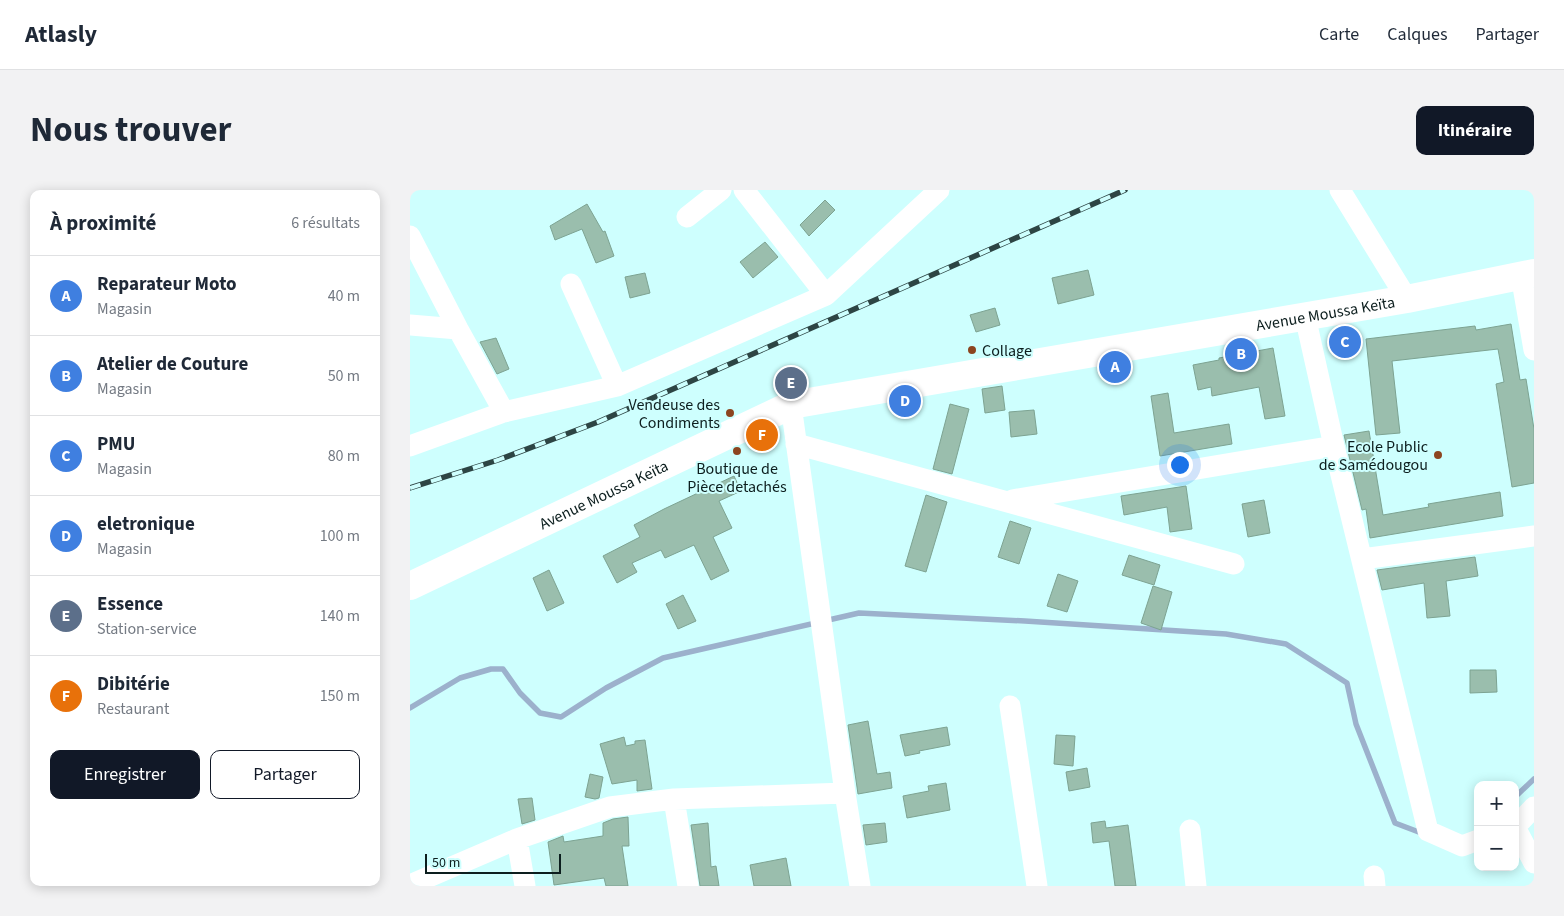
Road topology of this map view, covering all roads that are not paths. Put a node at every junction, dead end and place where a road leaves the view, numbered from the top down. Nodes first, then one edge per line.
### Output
1 (722, 190) edge
2 (744, 190) edge
3 (939, 190) edge
4 (1340, 190) edge
5 (687, 217) dead end
6 (410, 236) edge
7 (1528, 274) edge
8 (571, 284) dead end
9 (826, 295) junction
10 (1407, 298) junction
11 (1305, 316) junction
12 (410, 325) edge
13 (458, 329) junction
14 (1534, 350) edge
15 (617, 386) junction
16 (791, 406) junction
17 (504, 412) junction
18 (796, 444) junction
19 (410, 446) edge
20 (1334, 446) junction
21 (1004, 502) junction
22 (1534, 536) edge
23 (1362, 559) junction
24 (1234, 564) dead end
25 (410, 586) edge
26 (1010, 706) dead end
27 (845, 793) junction
28 (674, 799) junction
29 (1534, 807) edge
30 (1516, 826) edge
31 (1190, 830) dead end
32 (1519, 835) edge
33 (517, 838) junction
34 (1474, 842) edge
35 (1534, 863) edge
36 (410, 885) edge
37 (526, 886) edge
38 (688, 886) edge
39 (860, 886) edge
40 (1037, 886) edge
41 (1196, 886) edge

1 - 5 street
2 - 9 street
3 - 9 street
4 - 10 street
6 - 13 street
7 - 10 main road, Avenue Moussa Keïta
7 - 14 street
8 - 15 street
9 - 15 street
10 - 11 main road, Avenue Moussa Keïta
11 - 16 main road, Avenue Moussa Keïta
11 - 20 street
12 - 13 street
13 - 17 street
15 - 17 street
16 - 18 street
16 - 25 main road, Avenue Moussa Keïta
17 - 19 street
18 - 21 street
18 - 27 street
20 - 21 street
20 - 23 street
21 - 24 street
22 - 23 street
23 - 34 street
26 - 40 street
27 - 28 street
27 - 39 street
28 - 33 street
28 - 38 street
29 - 30 street
31 - 41 street
32 - 35 street
33 - 36 street
33 - 37 street

